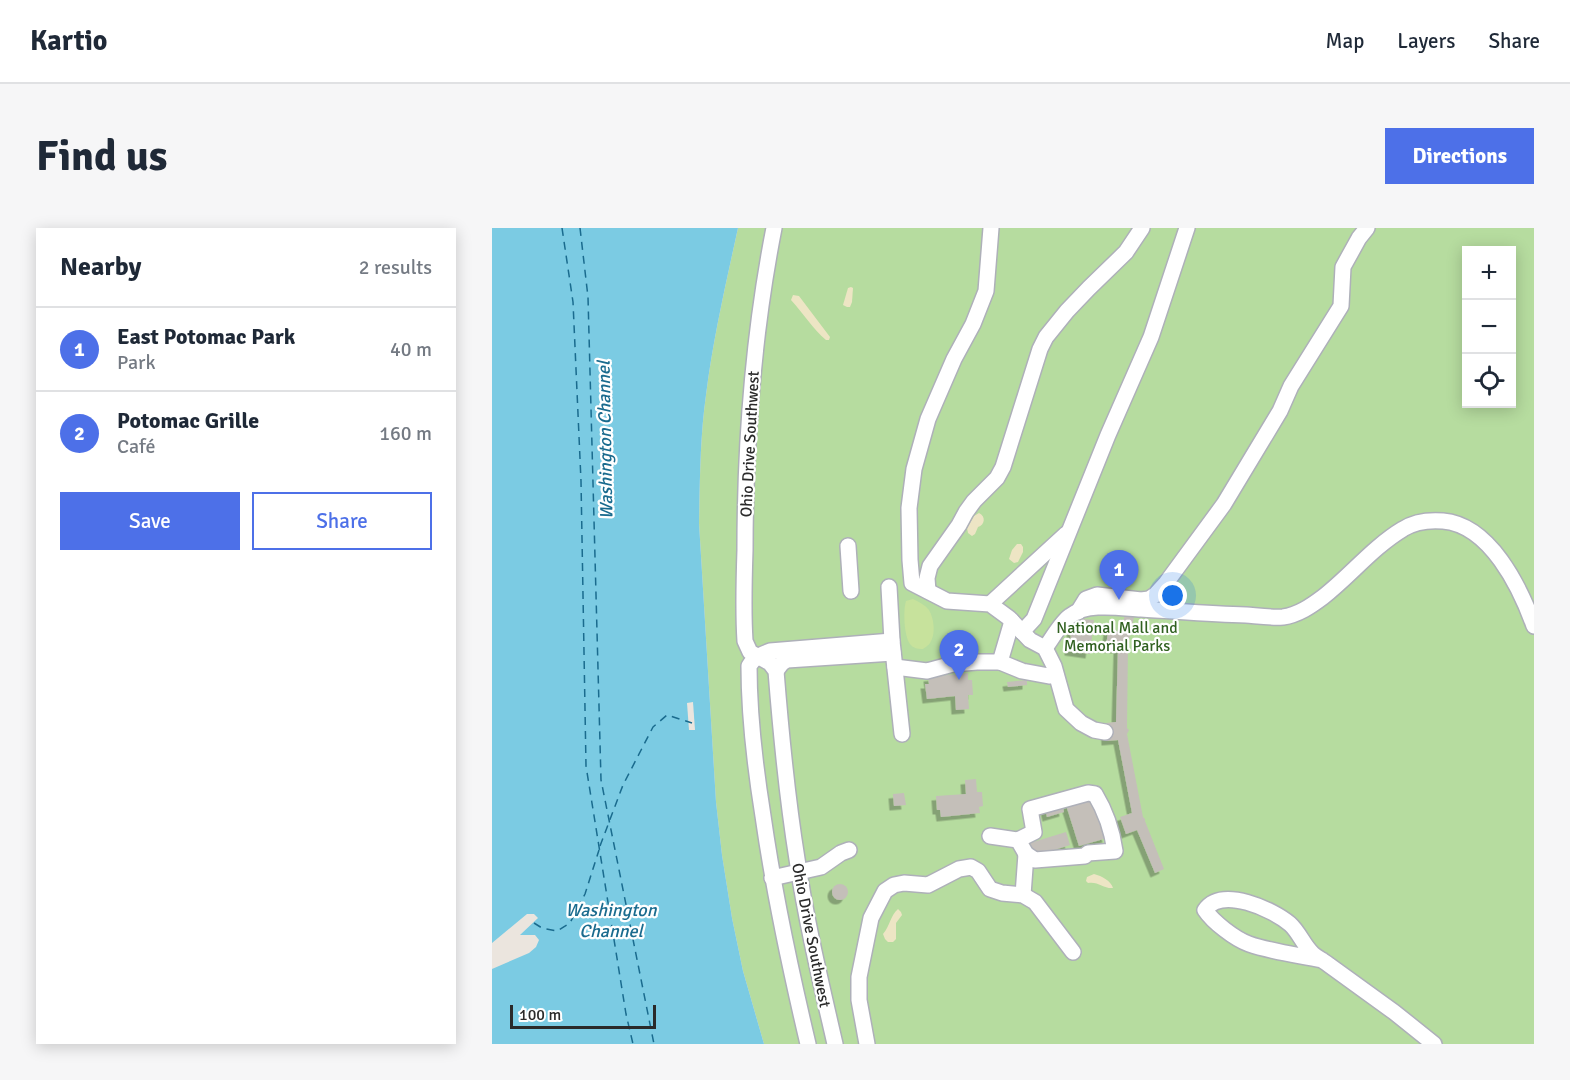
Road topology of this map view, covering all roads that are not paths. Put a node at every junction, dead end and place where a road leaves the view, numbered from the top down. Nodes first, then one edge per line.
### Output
1 (774, 228) edge
2 (992, 228) edge
3 (1142, 228) edge
4 (1187, 228) edge
5 (1366, 228) edge
6 (1068, 532) junction
7 (848, 546) dead end
8 (912, 583) junction
9 (851, 591) dead end
10 (928, 591) junction
11 (990, 604) junction
12 (1078, 612) junction
13 (1534, 626) edge
14 (1017, 627) junction
15 (1045, 648) junction
16 (894, 654) junction
17 (757, 657) junction
18 (1000, 662) junction
19 (776, 671) junction
20 (1056, 675) junction
21 (1105, 732) dead end
22 (902, 734) dead end
23 (990, 836) dead end
24 (1018, 840) junction
25 (849, 850) dead end
26 (1026, 854) junction
27 (799, 873) junction
28 (772, 878) junction
29 (1023, 895) junction
30 (1072, 952) dead end
31 (1322, 960) junction
32 (808, 1044) edge
33 (835, 1044) edge
34 (867, 1044) edge
35 (1434, 1044) edge

1 - 17 street, Ohio Drive Southwest
2 - 8 street
3 - 10 street
4 - 6 street
5 - 12 street
6 - 11 street
6 - 14 street
7 - 9 street
8 - 10 street
8 - 16 street
10 - 11 street
11 - 14 street
12 - 13 street
12 - 15 street
14 - 15 street
14 - 18 street
15 - 20 street
16 - 17 street
16 - 18 street
16 - 19 street
16 - 22 street
17 - 19 street, Ohio Drive Southwest
17 - 28 street, Ohio Drive Southwest
18 - 20 street
19 - 27 street, Ohio Drive Southwest
20 - 21 street
23 - 24 street
24 - 26 street
24 - 26 street
25 - 27 street
26 - 29 street
27 - 28 street
27 - 33 street, Ohio Drive Southwest
28 - 32 street, Ohio Drive Southwest
29 - 30 street
29 - 34 street
31 - 31 street
31 - 35 street

